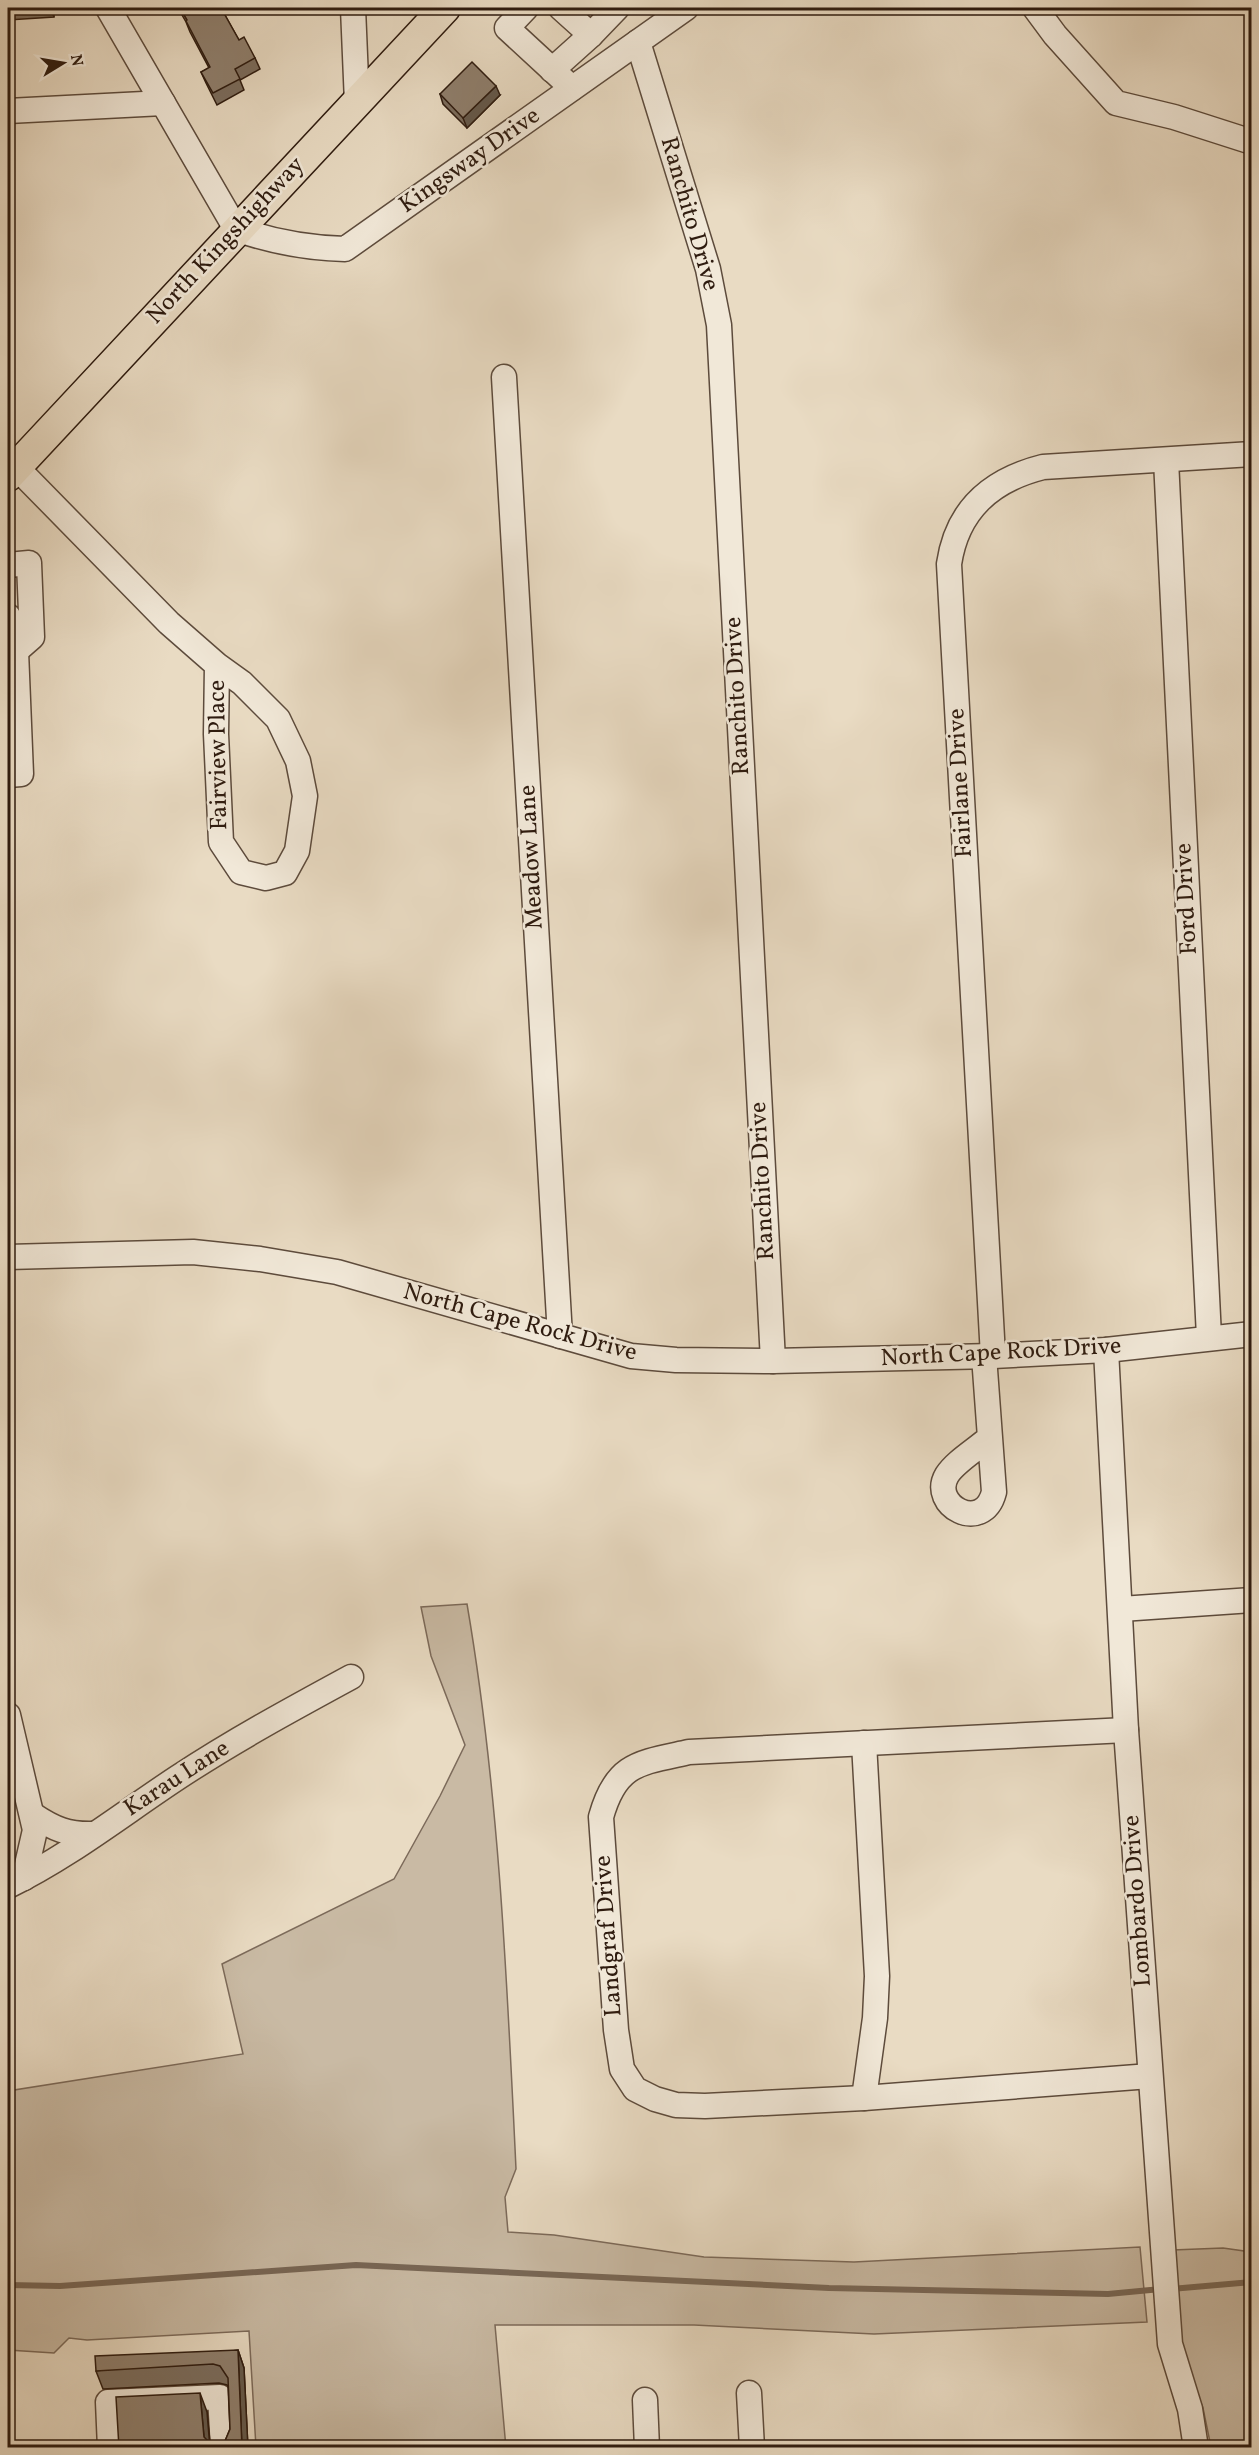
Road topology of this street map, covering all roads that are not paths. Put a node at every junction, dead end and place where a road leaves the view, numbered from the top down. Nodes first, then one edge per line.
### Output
1 (108, 8) edge
2 (353, 8) edge
3 (526, 8) edge
4 (561, 8) edge
5 (617, 8) edge
6 (686, 8) edge
7 (1035, 8) edge
8 (440, 10) edge
9 (659, 15) edge
10 (591, 35) junction
11 (638, 42) junction
12 (552, 70) junction
13 (572, 88) junction
14 (163, 103) junction
15 (357, 103) junction
16 (8, 111) edge
17 (1251, 142) edge
18 (236, 229) junction
19 (504, 377) dead end
20 (1251, 454) edge
21 (1166, 460) junction
22 (12, 471) edge
23 (8, 565) edge
24 (8, 616) edge
25 (12, 653) edge
26 (217, 665) junction
27 (8, 775) edge
28 (8, 1257) edge
29 (1251, 1334) edge
30 (560, 1336) junction
31 (1209, 1337) junction
32 (1106, 1350) junction
33 (989, 1356) junction
34 (773, 1361) junction
35 (989, 1438) dead end
36 (1251, 1600) edge
37 (1121, 1609) junction
38 (351, 1677) dead end
39 (8, 1715) edge
40 (1126, 1730) junction
41 (864, 1743) junction
42 (33, 1815) junction
43 (94, 1834) junction
44 (16, 1882) edge
45 (1150, 2076) junction
46 (864, 2098) junction
47 (749, 2392) dead end
48 (645, 2400) dead end
49 (110, 2448) edge
50 (223, 2448) edge
51 (646, 2448) edge
52 (752, 2448) edge
53 (1196, 2448) edge

1 - 14 street
2 - 15 street
3 - 12 street
4 - 10 street
5 - 10 street
6 - 9 street, Kingsway Drive
7 - 17 street
8 - 15 main road, North Kingshighway
9 - 11 street, Kingsway Drive
10 - 12 street
11 - 13 street, Kingsway Drive
11 - 34 street, Ranchito Drive
12 - 13 street
13 - 18 street, Kingsway Drive
14 - 16 street
14 - 18 street
15 - 18 main road, North Kingshighway
18 - 22 main road, North Kingshighway
19 - 30 street, Meadow Lane
20 - 21 street, Fairlane Drive
21 - 31 street, Ford Drive
21 - 33 street, Fairlane Drive
22 - 26 street, Fairview Place
23 - 25 street
24 - 25 street
25 - 27 street
26 - 26 street, Fairview Place
28 - 30 street, North Cape Rock Drive
29 - 31 street, North Cape Rock Drive
30 - 34 street, North Cape Rock Drive
31 - 32 street, North Cape Rock Drive
32 - 33 street, North Cape Rock Drive
32 - 37 street, Lombardo Drive
33 - 34 street, North Cape Rock Drive
33 - 35 street, Fairlane Drive
36 - 37 street
37 - 40 street, Lombardo Drive
38 - 43 street, Karau Lane
39 - 42 street
40 - 41 street, Landgraf Drive
40 - 45 street, Lombardo Drive
41 - 46 street
41 - 46 street, Landgraf Drive
42 - 43 street
42 - 44 street
43 - 44 street, Karau Lane
45 - 46 street, Landgraf Drive
45 - 53 street, Lombardo Drive
47 - 52 street
48 - 51 street
49 - 50 street

